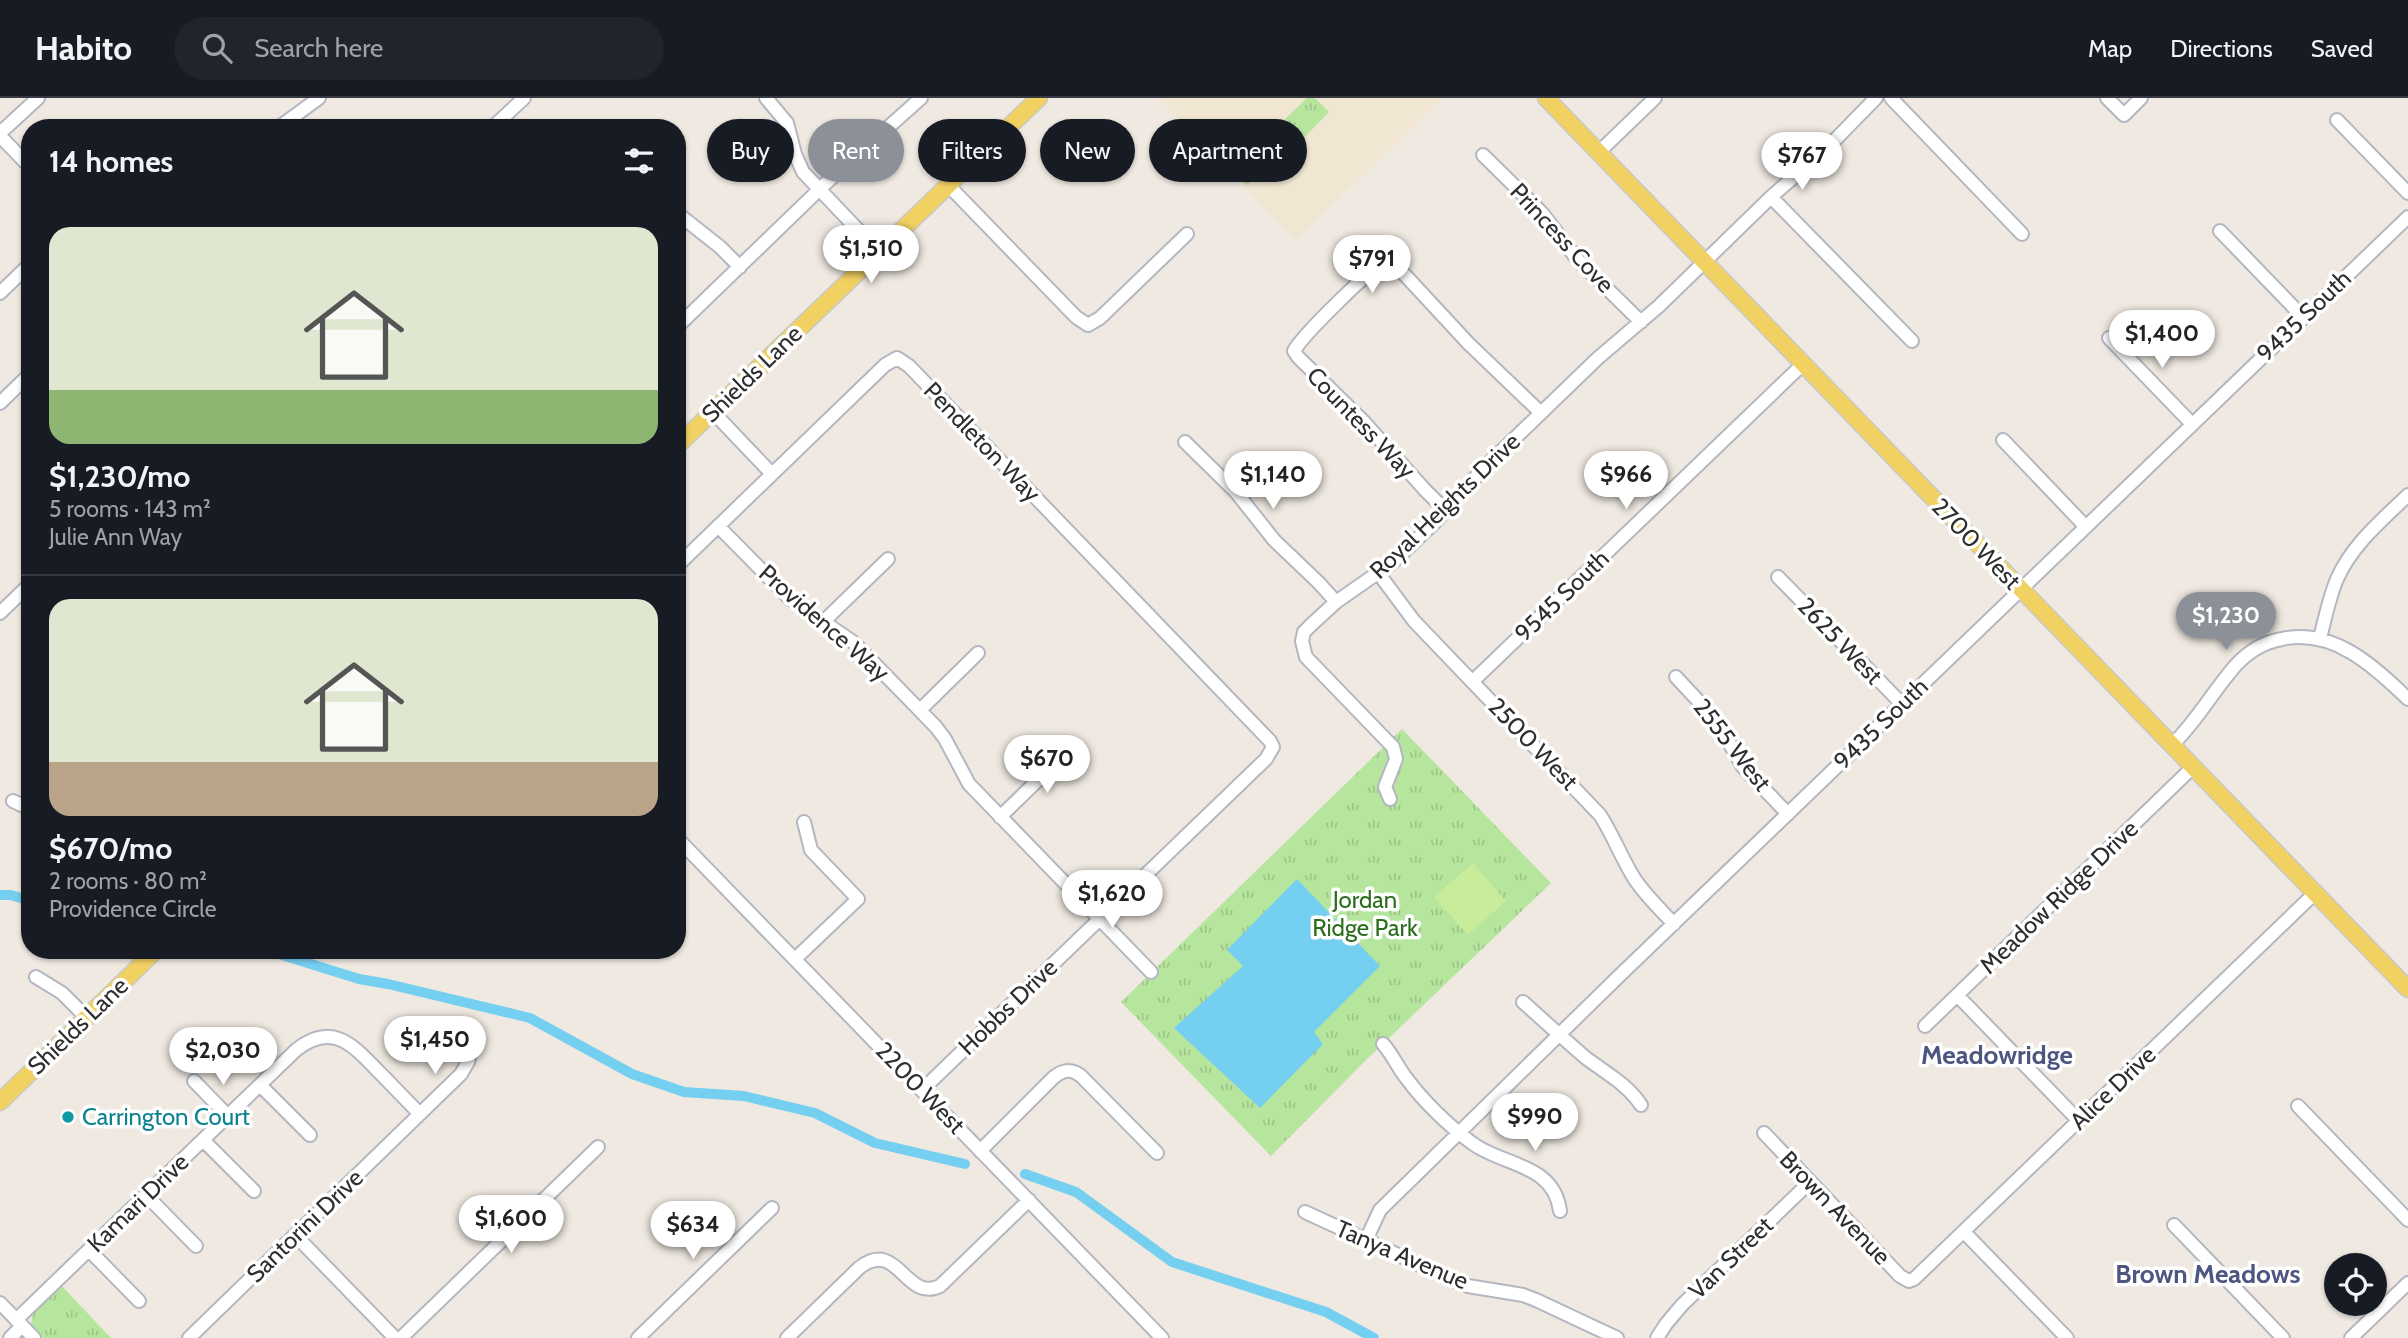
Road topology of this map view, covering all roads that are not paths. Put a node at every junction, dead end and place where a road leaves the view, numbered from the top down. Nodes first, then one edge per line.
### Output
1 (38, 98) edge
2 (319, 98) edge
3 (524, 98) edge
4 (765, 98) edge
5 (921, 98) edge
6 (1039, 98) edge
7 (1546, 98) edge
8 (1655, 98) edge
9 (1876, 98) edge
10 (1891, 98) edge
11 (2107, 98) edge
12 (2141, 98) edge
13 (290, 119) edge
14 (502, 119) edge
15 (2337, 120) dead end
16 (0, 135) edge
17 (1599, 152) junction
18 (1483, 155) dead end
19 (21, 157) edge
20 (948, 185) junction
21 (819, 190) junction
22 (2408, 193) edge
23 (1771, 197) junction
24 (2408, 217) edge
25 (686, 220) edge
26 (2220, 231) dead end
27 (1187, 234) dead end
28 (2022, 234) dead end
29 (878, 252) junction
30 (1704, 262) junction
31 (740, 267) junction
32 (21, 273) edge
33 (0, 293) edge
34 (2303, 317) junction
35 (686, 318) edge
36 (1641, 321) junction
37 (2109, 338) dead end
38 (1912, 341) dead end
39 (1803, 364) junction
40 (21, 383) edge
41 (0, 403) edge
42 (713, 412) junction
43 (1541, 413) junction
44 (2192, 424) junction
45 (686, 438) edge
46 (2003, 440) dead end
47 (1185, 442) dead end
48 (772, 474) junction
49 (2408, 495) edge
50 (1446, 510) junction
51 (718, 526) junction
52 (2086, 527) junction
53 (686, 557) edge
54 (888, 559) dead end
55 (1379, 575) junction
56 (1779, 577) dead end
57 (2020, 589) junction
58 (21, 593) edge
59 (1336, 603) junction
60 (0, 613) edge
61 (823, 622) junction
62 (2320, 638) junction
63 (978, 653) dead end
64 (1676, 677) dead end
65 (1473, 681) junction
66 (2408, 699) edge
67 (1902, 704) junction
68 (920, 710) junction
69 (2172, 745) junction
70 (1273, 747) joint
71 (1072, 748) dead end
72 (2193, 767) junction
73 (1390, 799) dead end
74 (13, 801) dead end
75 (21, 804) edge
76 (1788, 814) junction
77 (1000, 817) junction
78 (804, 822) dead end
79 (686, 847) edge
80 (2315, 893) junction
81 (1099, 919) junction
82 (1674, 924) junction
83 (147, 959) edge
84 (795, 960) junction
85 (1151, 972) dead end
86 (36, 977) dead end
87 (2408, 989) edge
88 (1957, 995) junction
89 (1523, 1002) dead end
90 (87, 1018) junction
91 (1924, 1026) dead end
92 (1560, 1035) junction
93 (1383, 1044) dead end
94 (471, 1048) dead end
95 (194, 1081) dead end
96 (260, 1085) junction
97 (922, 1090) junction
98 (0, 1102) edge
99 (1641, 1105) dead end
100 (2298, 1106) dead end
101 (420, 1114) junction
102 (228, 1116) junction
103 (2079, 1121) junction
104 (1459, 1133) junction
105 (1764, 1133) dead end
106 (310, 1135) dead end
107 (203, 1140) junction
108 (598, 1147) dead end
109 (980, 1151) junction
110 (1157, 1153) dead end
111 (1810, 1182) junction
112 (254, 1191) dead end
113 (146, 1195) junction
114 (1028, 1200) junction
115 (772, 1208) dead end
116 (1560, 1211) dead end
117 (1305, 1212) dead end
118 (2408, 1220) edge
119 (2174, 1225) dead end
120 (1964, 1232) junction
121 (295, 1235) junction
122 (1366, 1240) junction
123 (196, 1246) dead end
124 (89, 1250) junction
125 (1909, 1281) joint
126 (2408, 1283) edge
127 (139, 1301) dead end
128 (0, 1303) edge
129 (19, 1323) junction
130 (10, 1338) edge
131 (34, 1338) edge
132 (189, 1338) edge
133 (394, 1338) edge
134 (401, 1338) edge
135 (638, 1338) edge
136 (787, 1338) edge
137 (1162, 1338) edge
138 (1617, 1338) edge
139 (1657, 1338) edge
140 (2067, 1338) edge
141 (2283, 1338) edge
142 (2351, 1338) edge

1 - 16 street
2 - 13 street
3 - 14 street
4 - 21 street
5 - 21 street
6 - 20 main road, Shields Lane
7 - 17 main road, 2700 West
8 - 17 street
9 - 23 street, Royal Heights Drive
10 - 28 street
11 - 12 street
15 - 22 street
16 - 19 street
17 - 30 main road, 2700 West
18 - 36 street, Princess Cove
20 - 27 street
20 - 29 main road, Shields Lane
21 - 29 street
21 - 31 street
23 - 30 street, Royal Heights Drive
23 - 38 street
24 - 34 street, 9435 South
25 - 31 street
26 - 34 street
29 - 42 main road, Shields Lane
30 - 36 street, Royal Heights Drive
30 - 39 main road, 2700 West
31 - 35 street
32 - 33 street
34 - 44 street, 9435 South
36 - 43 street, Royal Heights Drive
37 - 44 street
39 - 57 main road, 2700 West
39 - 65 street, 9545 South
40 - 41 street
42 - 45 main road, Shields Lane
42 - 48 street
43 - 50 street, Royal Heights Drive
43 - 50 street, Countess Way
44 - 52 street, 9435 South
46 - 52 street
47 - 59 street
48 - 51 street, Pendleton Way
48 - 70 street, Pendleton Way
49 - 62 street
50 - 55 street, Royal Heights Drive
51 - 53 street, Pendleton Way
51 - 61 street, Providence Way
52 - 57 street, 9435 South
54 - 61 street
55 - 59 street, Royal Heights Drive
55 - 65 street, 2500 West
56 - 67 street, 2625 West
57 - 67 street, 9435 South
57 - 69 main road, 2700 West
58 - 60 street
59 - 73 street, Royal Heights Drive
61 - 68 street, Providence Way
62 - 66 street
62 - 69 street
63 - 68 street
64 - 76 street, 2555 West
65 - 82 street, 2500 West
67 - 76 street, 9435 South
68 - 77 street, Providence Way
69 - 72 main road, 2700 West
70 - 81 street, Hobbs Drive
71 - 77 street
72 - 80 main road, 2700 West
72 - 88 street, Meadow Ridge Drive
74 - 75 street
76 - 82 street, 9435 South
77 - 81 street, Providence Way
78 - 84 street
79 - 84 street, 2200 West
80 - 87 main road, 2700 West
80 - 103 street, Alice Drive
81 - 85 street, Providence Way
81 - 97 street, Hobbs Drive
82 - 92 street, 9435 South
83 - 90 main road, Shields Lane
84 - 97 street, 2200 West
86 - 90 street
88 - 91 street, Meadow Ridge Drive
88 - 103 street
89 - 92 street
90 - 98 main road, Shields Lane
92 - 99 street
92 - 104 street, 9435 South
93 - 104 street
94 - 101 street, Santorini Drive
95 - 102 street
96 - 101 street, Kamari Drive
96 - 102 street, Kamari Drive
96 - 106 street
97 - 109 street, 2200 West
100 - 118 street
101 - 121 street, Santorini Drive
102 - 107 street, Kamari Drive
103 - 120 street, Alice Drive
104 - 116 street
104 - 122 street, 9435 South
105 - 111 street, Brown Avenue
107 - 112 street
107 - 113 street, Kamari Drive
108 - 134 street
109 - 110 street
109 - 114 street, 2200 West
111 - 125 street, Brown Avenue
111 - 139 street, Van Street
113 - 123 street
113 - 124 street, Kamari Drive
114 - 136 street
114 - 137 street, 2200 West
115 - 135 street
117 - 122 street, Tanya Avenue
119 - 141 street
120 - 125 street, Alice Drive
120 - 140 street
121 - 132 street, Santorini Drive
121 - 133 street
122 - 138 street, Tanya Avenue
124 - 127 street
124 - 129 street, Kamari Drive
126 - 142 street
128 - 129 street
129 - 130 street, Kamari Drive
129 - 131 street

